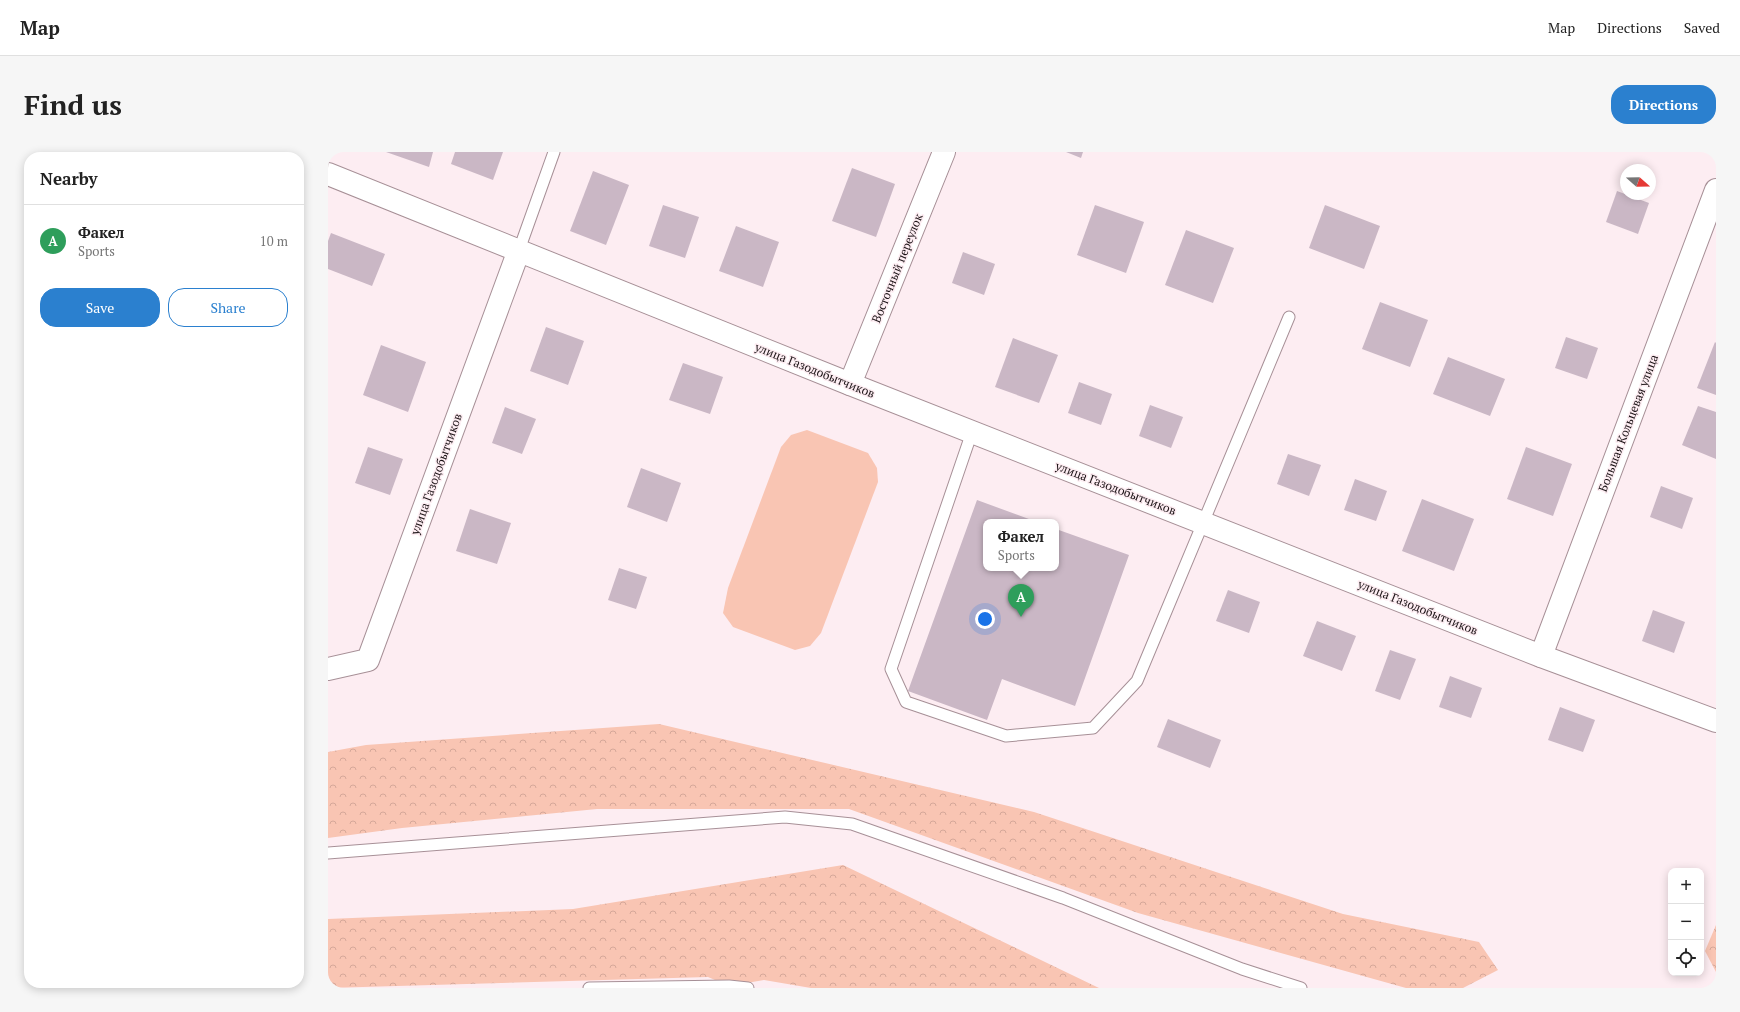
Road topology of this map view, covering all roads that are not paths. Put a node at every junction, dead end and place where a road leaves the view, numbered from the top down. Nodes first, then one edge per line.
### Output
1 (554, 152) edge
2 (944, 152) edge
3 (328, 174) edge
4 (1716, 190) edge
5 (518, 250) junction
6 (1289, 317) dead end
7 (850, 384) junction
8 (972, 432) junction
9 (1203, 522) junction
10 (1541, 656) junction
11 (328, 669) edge
12 (1716, 721) edge
13 (328, 853) edge
14 (589, 988) edge
15 (748, 988) edge
16 (1301, 988) edge

1 - 5 lane
2 - 7 street, Восточный переулок
3 - 5 street, улица Газодобытчиков
4 - 10 street, Большая Кольцевая улица
5 - 7 street, улица Газодобытчиков
5 - 11 street, улица Газодобытчиков
6 - 9 lane
7 - 8 street, улица Газодобытчиков
8 - 9 street, улица Газодобытчиков
8 - 9 lane
9 - 10 street, улица Газодобытчиков
10 - 12 street, улица Газодобытчиков
13 - 16 lane
14 - 15 lane

